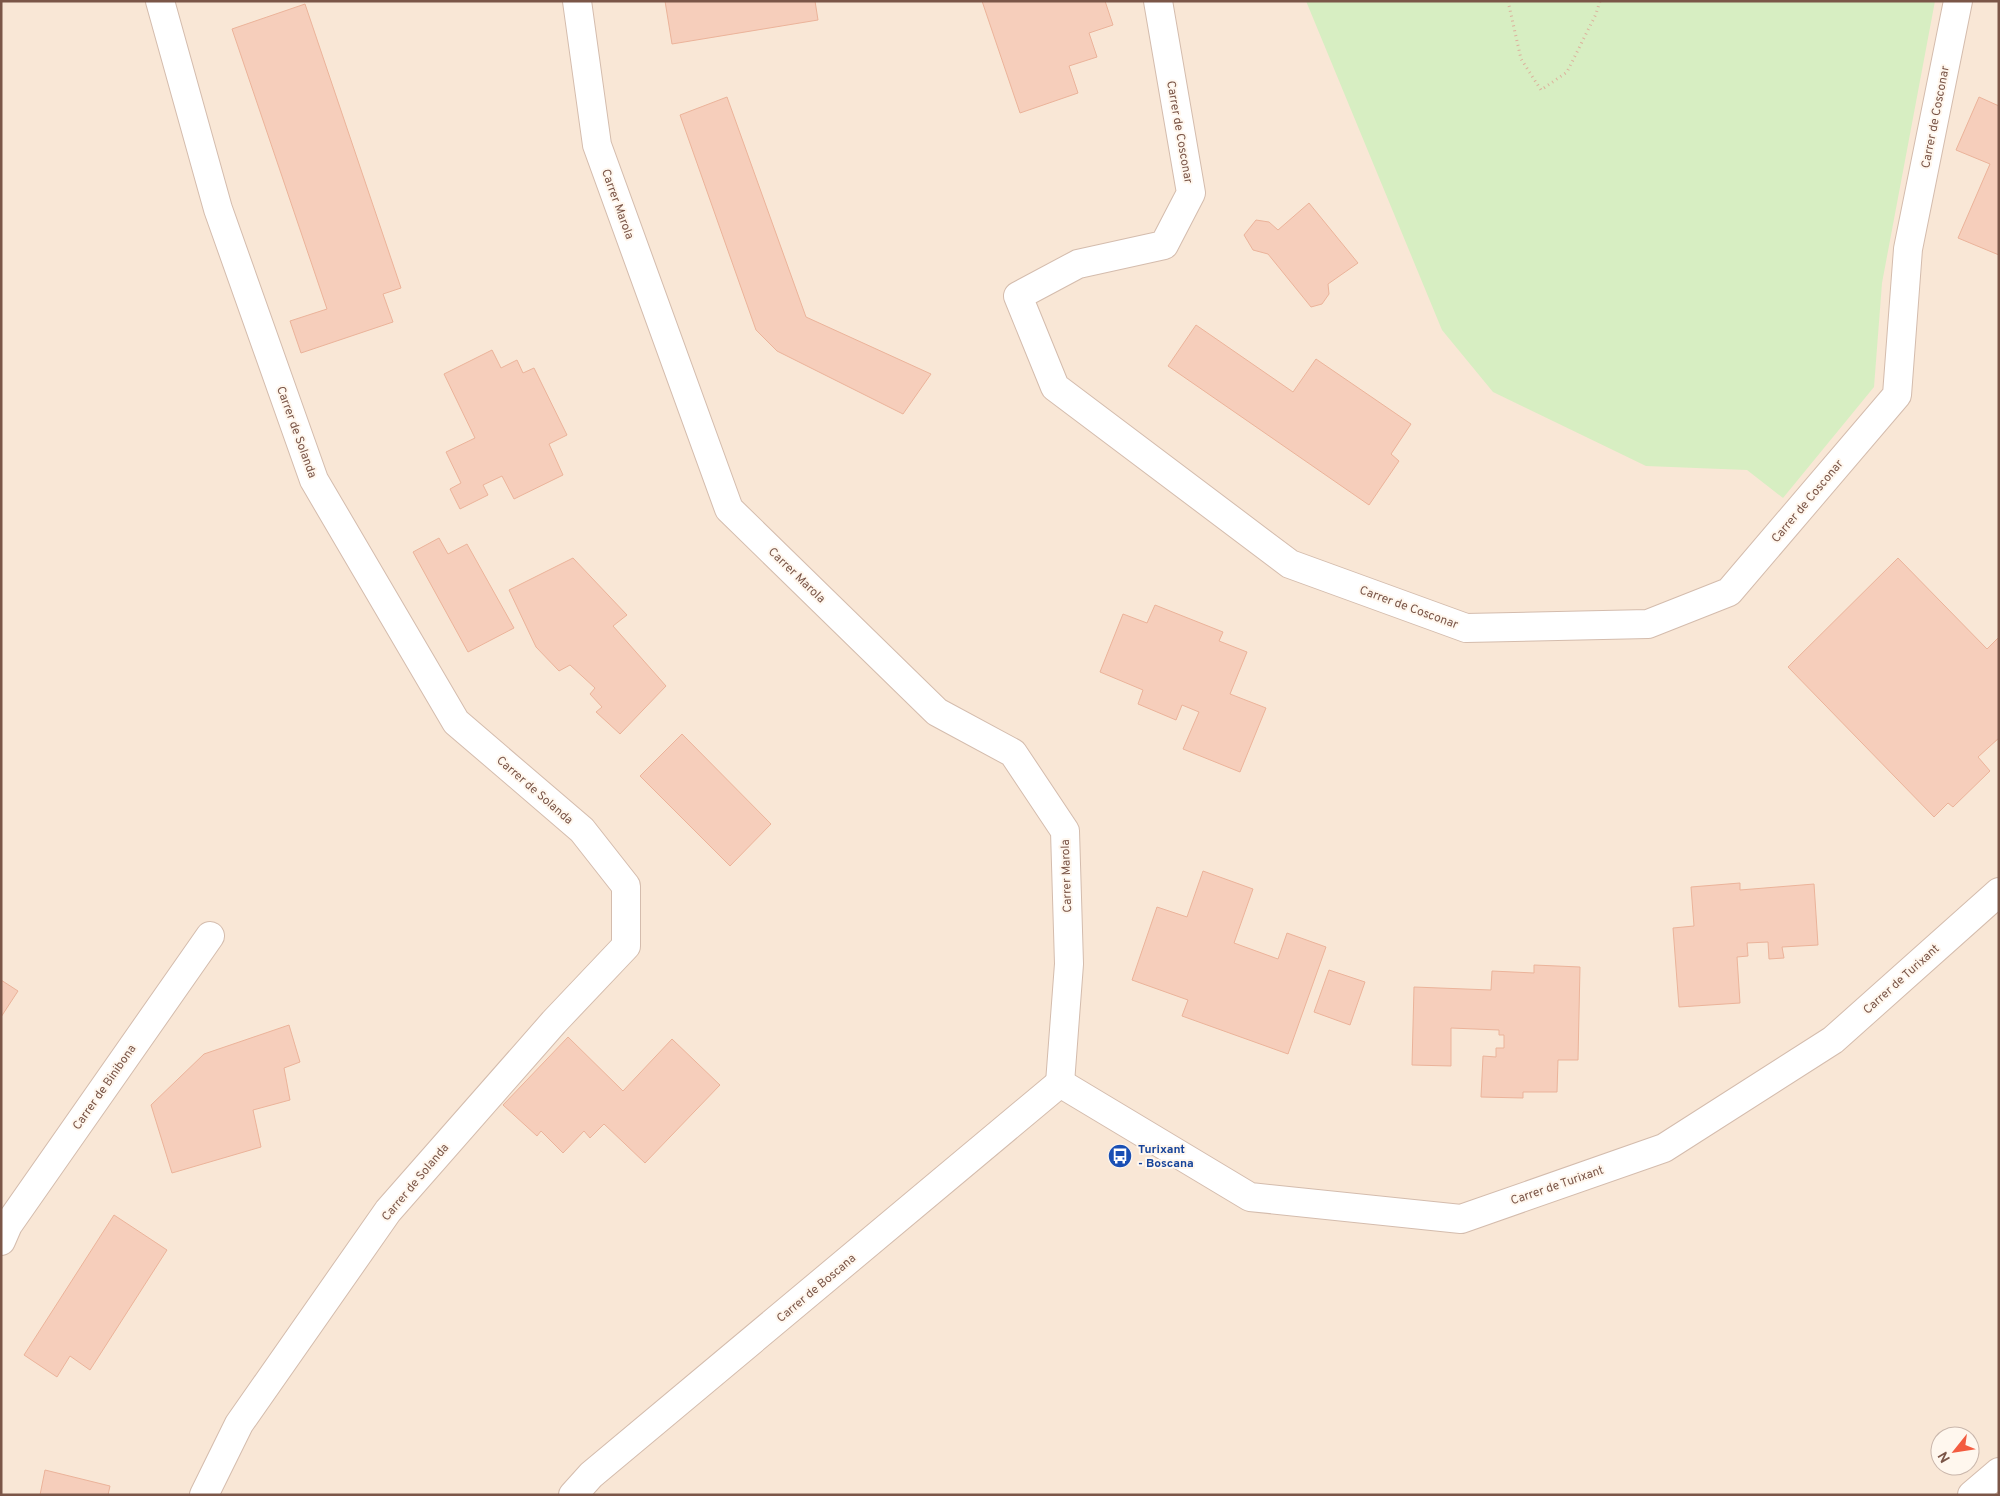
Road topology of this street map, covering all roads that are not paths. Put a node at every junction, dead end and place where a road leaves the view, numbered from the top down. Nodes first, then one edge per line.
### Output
1 (160, 1) edge
2 (577, 1) edge
3 (1158, 1) edge
4 (1958, 1) edge
5 (1999, 892) edge
6 (210, 936) dead end
7 (1060, 1083) junction
8 (1, 1241) edge
9 (1999, 1472) edge
10 (204, 1495) edge
11 (573, 1495) edge
12 (1972, 1495) edge

1 - 10 street, Carrer de Solanda
2 - 7 street, Carrer Marola
3 - 4 street, Carrer de Cosconar
5 - 7 street, Carrer de Turixant
6 - 8 street, Carrer de Binibona
7 - 11 street, Carrer de Boscana
9 - 12 street

